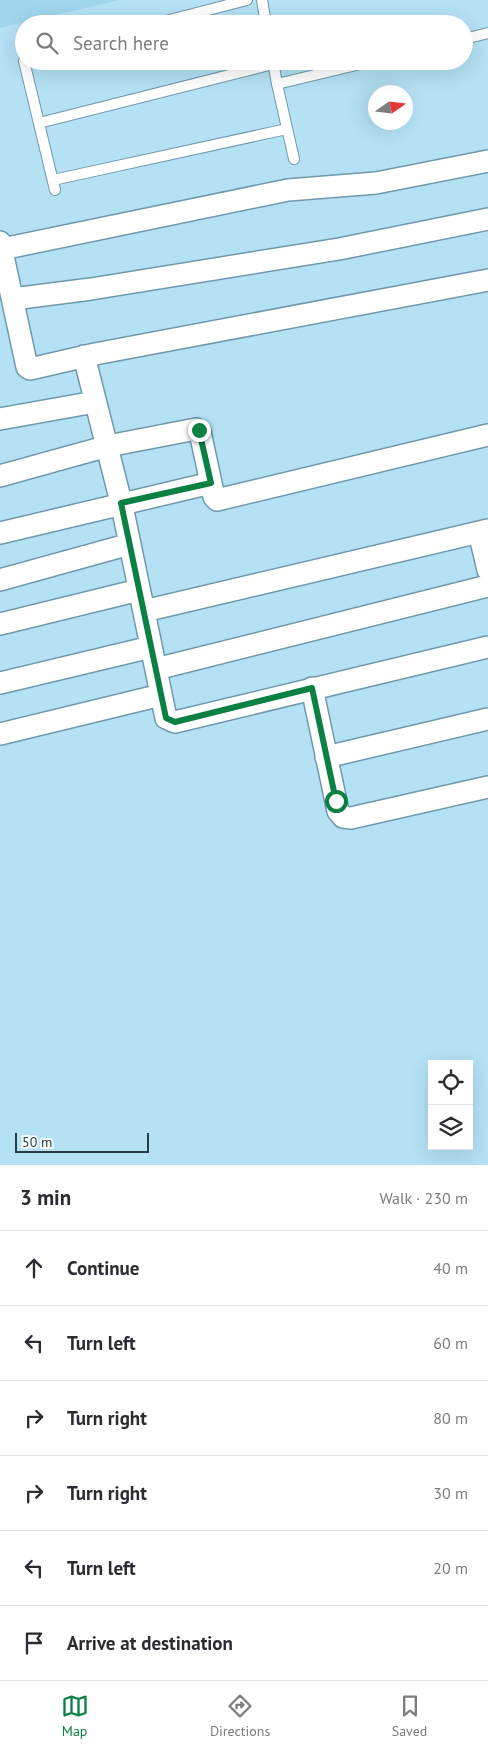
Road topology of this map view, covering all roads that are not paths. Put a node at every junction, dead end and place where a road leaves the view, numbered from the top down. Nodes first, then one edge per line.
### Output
1 (247, 0) edge
2 (262, 0) edge
3 (189, 15) edge
4 (264, 15) edge
5 (488, 33) edge
6 (473, 37) edge
7 (27, 70) edge
8 (246, 70) edge
9 (274, 70) edge
10 (335, 70) edge
11 (277, 84) junction
12 (39, 123) junction
13 (287, 130) junction
14 (294, 159) dead end
15 (488, 161) edge
16 (488, 219) edge
17 (1, 245) edge
18 (488, 280) edge
19 (13, 299) junction
20 (84, 356) junction
21 (95, 402) junction
22 (0, 419) edge
23 (488, 435) edge
24 (106, 446) junction
25 (0, 476) edge
26 (211, 483) junction
27 (121, 503) junction
28 (484, 531) edge
29 (0, 533) edge
30 (130, 544) junction
31 (488, 570) edge
32 (0, 580) edge
33 (488, 586) edge
34 (139, 590) junction
35 (144, 611) junction
36 (0, 624) edge
37 (151, 647) junction
38 (488, 647) edge
39 (156, 669) junction
40 (0, 683) edge
41 (312, 688) junction
42 (161, 695) junction
43 (488, 719) edge
44 (0, 734) edge
45 (326, 757) junction
46 (488, 787) edge

1 - 3 lane
2 - 4 lane
5 - 6 lane
7 - 12 lane
8 - 12 lane
9 - 11 lane
10 - 11 lane
11 - 13 lane
12 - 13 lane
13 - 14 lane
15 - 17 street
16 - 19 street
17 - 19 street
18 - 20 street
19 - 20 street
20 - 21 street
21 - 22 street
21 - 24 street
23 - 26 street
24 - 25 street
24 - 26 street
24 - 27 street
26 - 27 street
27 - 29 street
27 - 30 street
28 - 31 street
28 - 35 street
30 - 32 street
30 - 34 street
33 - 39 street
34 - 35 street
34 - 36 street
35 - 37 street
37 - 39 street
37 - 40 street
38 - 41 street
39 - 42 street
41 - 42 street
41 - 45 street
42 - 44 street
43 - 45 street
45 - 46 street

